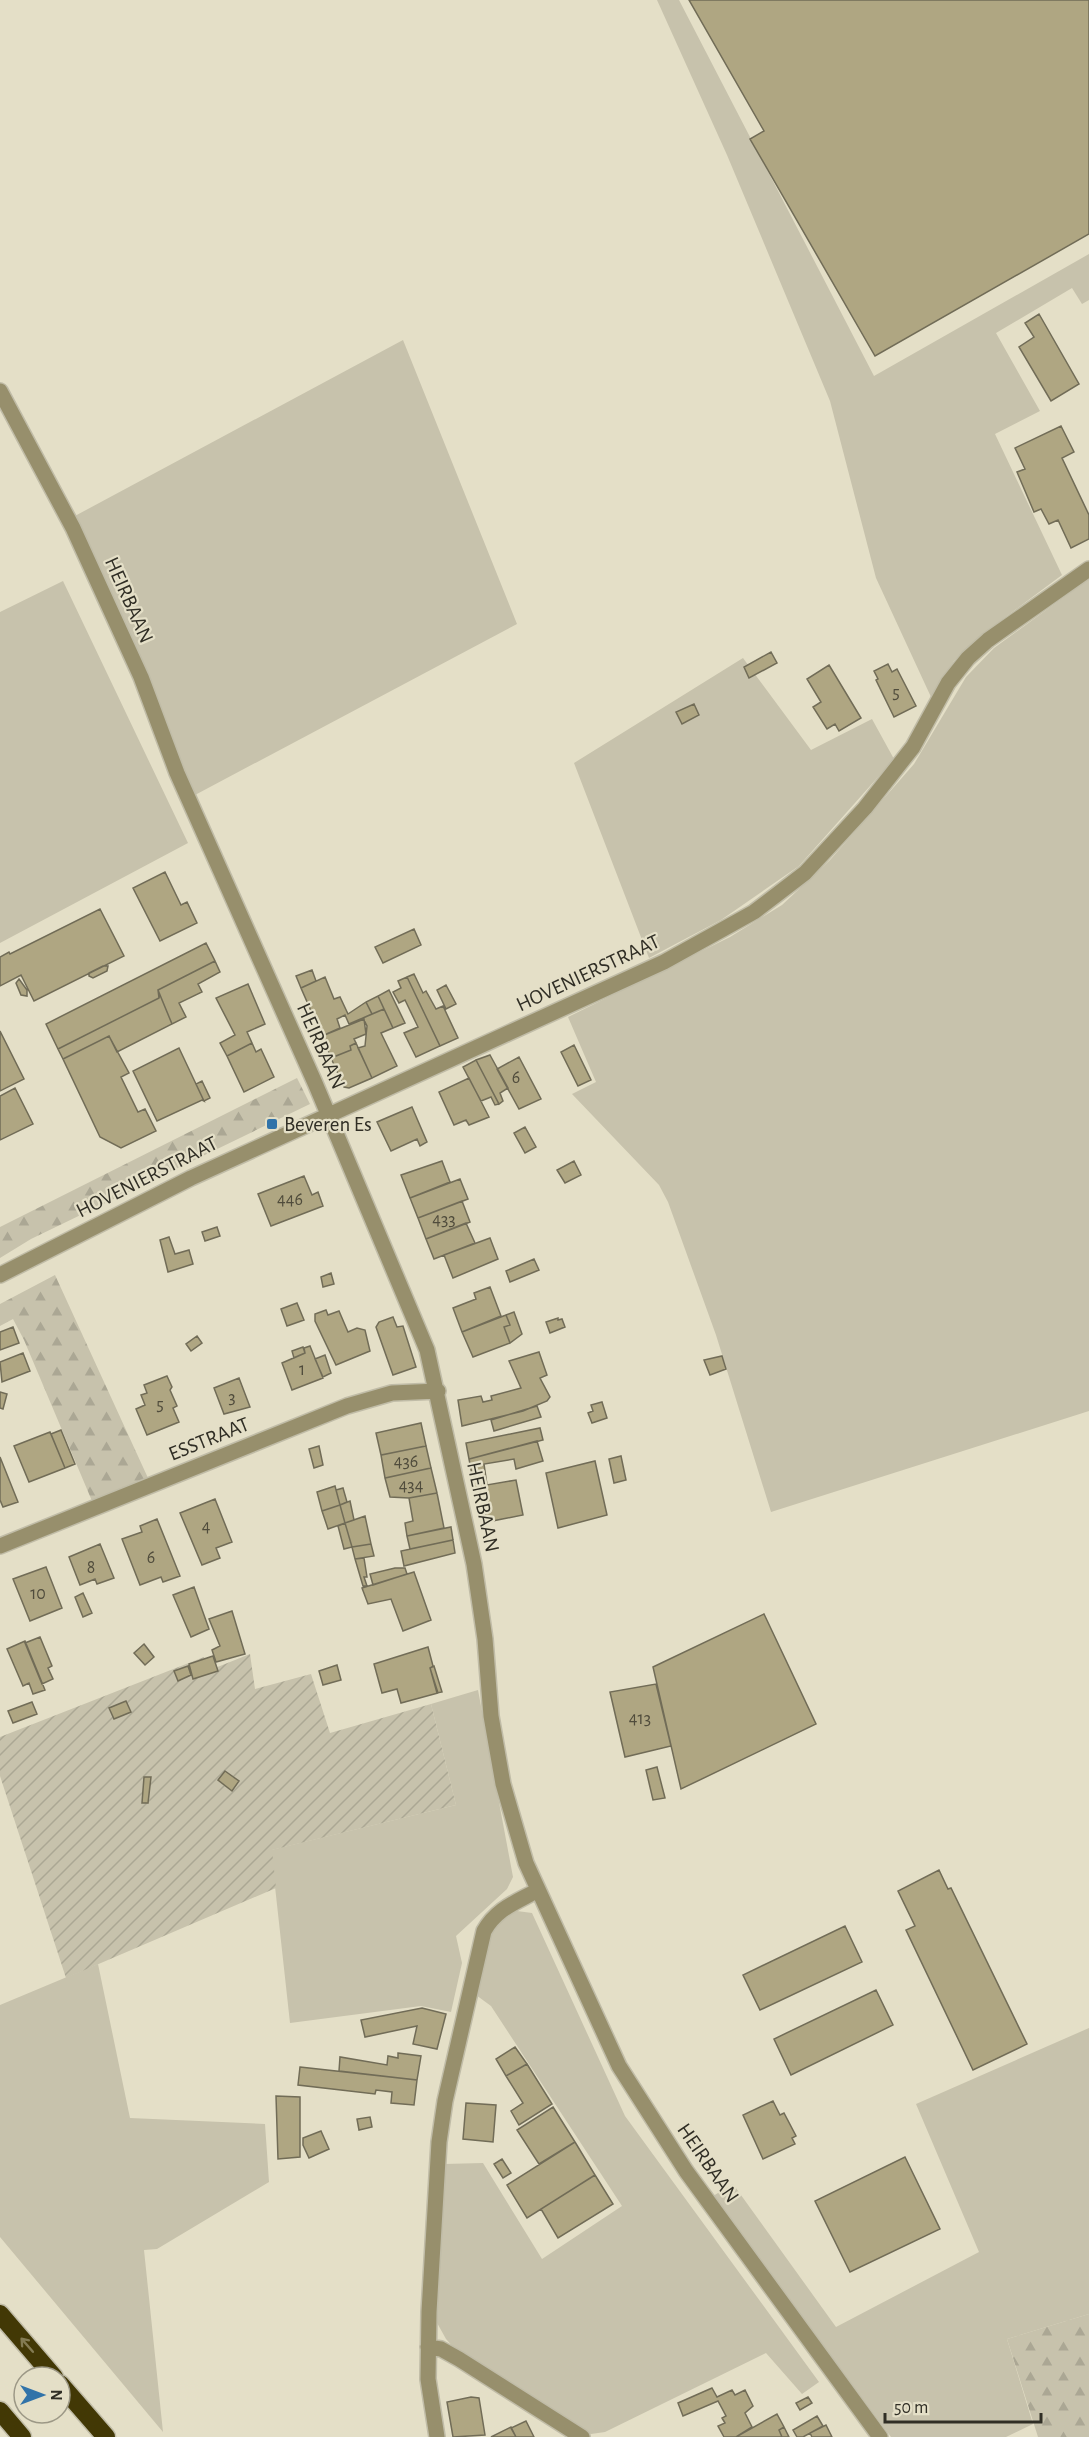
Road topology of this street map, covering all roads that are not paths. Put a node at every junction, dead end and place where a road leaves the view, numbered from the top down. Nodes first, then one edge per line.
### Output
1 (0, 391) edge
2 (1089, 569) edge
3 (328, 1116) junction
4 (0, 1275) edge
5 (438, 1391) junction
6 (0, 1546) edge
7 (538, 1890) junction
8 (0, 2314) edge
9 (428, 2347) junction
10 (44, 2365) edge
11 (72, 2398) edge
12 (0, 2411) edge
13 (22, 2437) edge
14 (106, 2437) edge
15 (437, 2437) edge
16 (582, 2437) edge
17 (880, 2437) edge

1 - 3 street, HEIRBAAN
2 - 3 street, HOVENIERSTRAAT
3 - 4 street, HOVENIERSTRAAT
3 - 5 street, HEIRBAAN
5 - 6 street, ESSTRAAT
5 - 7 street, HEIRBAAN
7 - 9 street
7 - 17 street, HEIRBAAN
10 -> 8 highway
9 - 15 street
9 - 16 street
11 - 14 highway
12 - 13 highway

